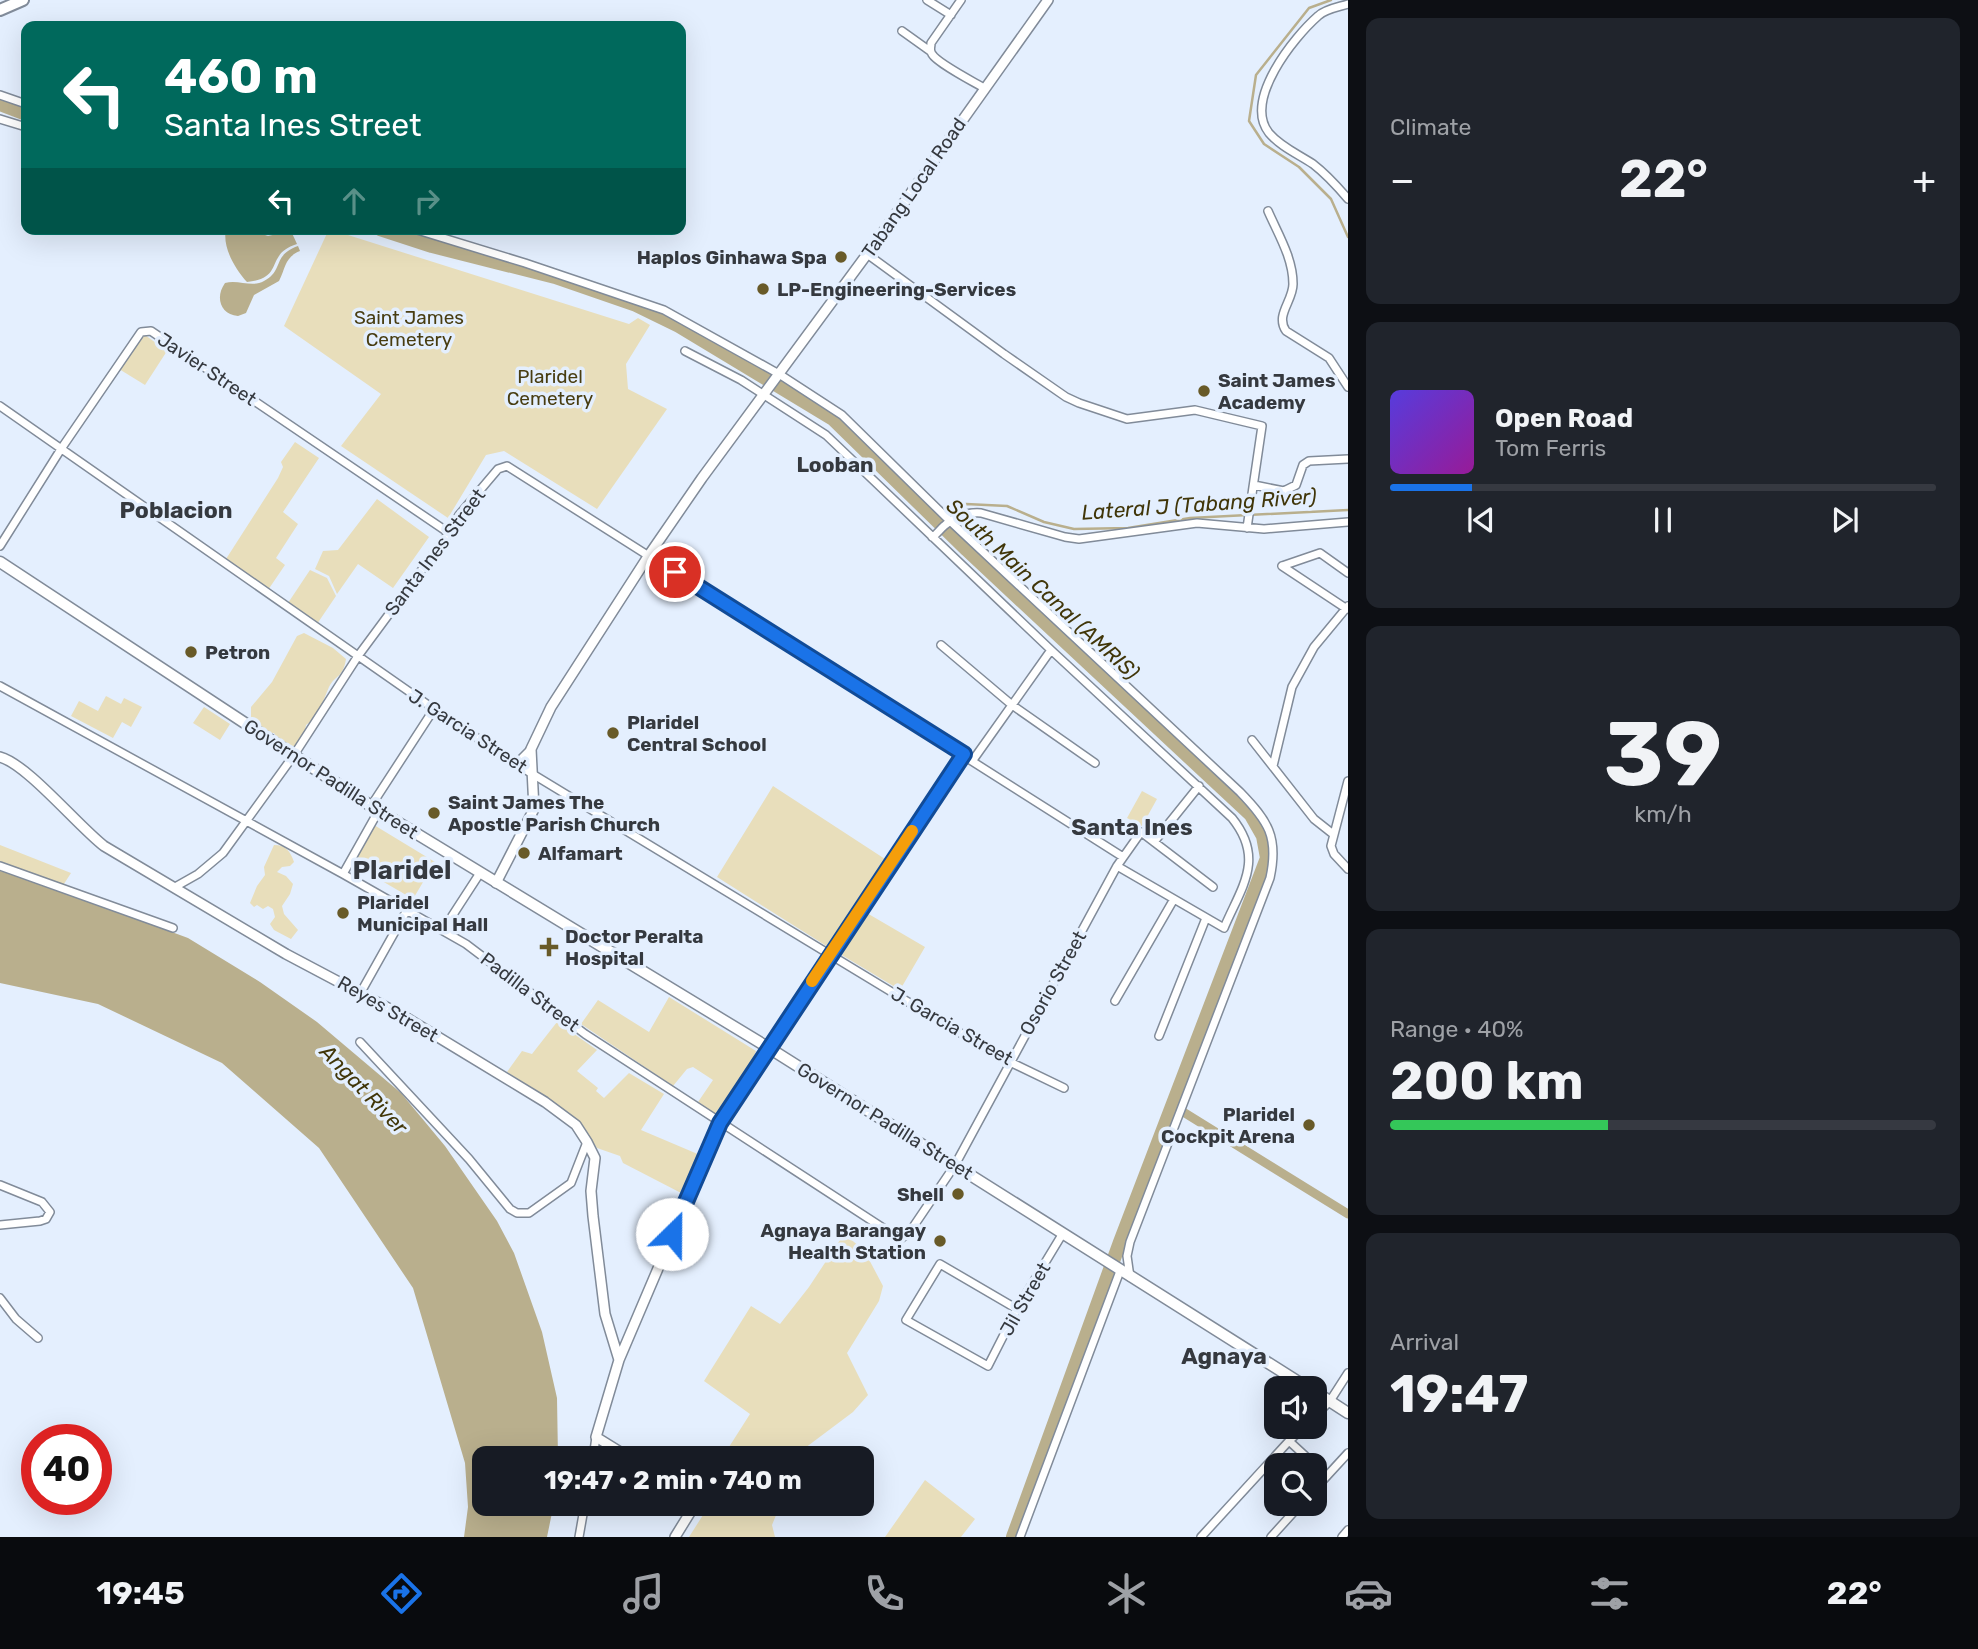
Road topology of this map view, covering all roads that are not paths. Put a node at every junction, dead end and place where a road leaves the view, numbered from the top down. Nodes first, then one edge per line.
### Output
1 (23, 0) edge
2 (927, 0) edge
3 (961, 0) edge
4 (1048, 0) edge
5 (1348, 4) edge
6 (0, 10) edge
7 (951, 15) junction
8 (902, 31) dead end
9 (930, 51) junction
10 (984, 88) junction
11 (0, 95) edge
12 (21, 102) edge
13 (0, 119) edge
14 (21, 125) edge
15 (1348, 198) edge
16 (1268, 211) dead end
17 (434, 235) edge
18 (867, 254) junction
19 (685, 351) dead end
20 (778, 375) junction
21 (1348, 387) edge
22 (767, 392) junction
23 (0, 407) edge
24 (61, 449) junction
25 (1348, 460) edge
26 (1254, 485) junction
27 (947, 521) junction
28 (1348, 522) edge
29 (1247, 525) junction
30 (449, 533) junction
31 (934, 536) junction
32 (0, 546) edge
33 (649, 555) junction
34 (0, 562) edge
35 (1348, 573) edge
36 (1347, 608) edge
37 (941, 645) dead end
38 (1051, 650) junction
39 (358, 656) junction
40 (0, 686) edge
41 (1012, 705) junction
42 (434, 709) junction
43 (1252, 740) dead end
44 (531, 748) junction
45 (964, 754) junction
46 (294, 755) junction
47 (0, 757) edge
48 (973, 760) junction
49 (1095, 763) dead end
50 (516, 764) junction
51 (1273, 766) junction
52 (532, 773) junction
53 (1348, 781) edge
54 (1199, 786) junction
55 (375, 808) junction
56 (245, 822) junction
57 (1333, 834) junction
58 (1154, 842) junction
59 (1123, 856) junction
60 (0, 866) edge
61 (1117, 866) junction
62 (1348, 869) edge
63 (480, 873) junction
64 (343, 874) junction
65 (496, 883) junction
66 (175, 887) junction
67 (1213, 887) dead end
68 (1174, 899) junction
69 (407, 910) junction
70 (1206, 918) junction
71 (173, 928) dead end
72 (443, 930) junction
73 (830, 954) junction
74 (361, 992) junction
75 (1115, 1001) dead end
76 (1159, 1036) dead end
77 (360, 1042) dead end
78 (769, 1048) junction
79 (1010, 1062) junction
80 (1064, 1088) dead end
81 (720, 1123) junction
82 (587, 1142) junction
83 (955, 1165) junction
84 (0, 1185) edge
85 (0, 1226) edge
86 (1063, 1233) junction
87 (900, 1239) joint
88 (1120, 1270) junction
89 (1130, 1277) junction
90 (0, 1298) edge
91 (1017, 1309) junction
92 (38, 1338) dead end
93 (619, 1360) junction
94 (1348, 1373) edge
95 (1289, 1376) edge
96 (1327, 1399) edge
97 (1330, 1401) junction
98 (1327, 1404) edge
99 (1348, 1413) edge
100 (596, 1437) junction
101 (1289, 1441) joint
102 (595, 1446) edge
103 (611, 1446) edge
104 (1302, 1453) edge
105 (1348, 1453) edge
106 (1327, 1476) edge
107 (583, 1516) edge
108 (687, 1516) edge
109 (1290, 1516) edge
110 (1348, 1530) edge
111 (579, 1537) edge
112 (675, 1537) edge
113 (1020, 1537) edge
114 (1201, 1537) edge
115 (1271, 1537) edge
116 (1342, 1537) edge

1 - 6 main road
2 - 7 street
3 - 7 street
4 - 10 street, Tabang Local Road
5 - 15 street
7 - 9 street
8 - 9 street
9 - 10 street
10 - 18 street, Tabang Local Road
11 - 12 street
13 - 14 street
16 - 21 street
17 - 20 street
18 - 20 street, Tabang Local Road
18 - 26 street
19 - 22 street
20 - 22 street, Tabang Local Road
20 - 27 street
22 - 31 street
22 - 33 street, Tabang Local Road
23 - 24 street, J. Garcia Street
24 - 30 street, Javier Street
24 - 32 street, Javier Street
24 - 39 street, J. Garcia Street
25 - 26 street
26 - 29 street
27 - 29 street
27 - 31 street
27 - 89 street
28 - 29 street
30 - 33 street, Santa Ines Street
30 - 39 street, Santa Ines Street
31 - 38 street
33 - 44 street, Tabang Local Road
33 - 45 street, Santa Ines Street
34 - 46 main road, Governor Padilla Street
35 - 36 street
36 - 51 street
37 - 41 street
38 - 41 street
38 - 54 street
39 - 42 street, J. Garcia Street
39 - 46 street, Santa Ines Street
40 - 56 street, Padilla Street
41 - 48 street
41 - 49 street
42 - 50 street, J. Garcia Street
42 - 55 street
43 - 51 street
44 - 50 street
44 - 52 street
45 - 48 street, Santa Ines Street
45 - 73 street
46 - 55 main road, Governor Padilla Street
46 - 56 street, Santa Ines Street
47 - 66 street, Reyes Street
48 - 59 street, Santa Ines Street
50 - 52 street, J. Garcia Street
51 - 57 street
52 - 65 street
52 - 73 street, J. Garcia Street
53 - 57 street
54 - 58 street
54 - 70 street
55 - 63 main road, Governor Padilla Street
55 - 64 street
56 - 64 street, Padilla Street
56 - 66 street, Santa Ines Street
57 - 62 street
58 - 59 street, Osorio Street
58 - 67 street
59 - 61 street, Osorio Street
60 - 71 street
61 - 68 street
61 - 79 street, Osorio Street
63 - 65 main road, Governor Padilla Street
63 - 72 street
64 - 69 street, Padilla Street
65 - 78 main road, Governor Padilla Street
66 - 74 street, Reyes Street
68 - 70 street
68 - 75 street
69 - 72 street, Padilla Street
69 - 74 street
70 - 76 street
72 - 81 street, Padilla Street
73 - 78 street
73 - 79 street, J. Garcia Street
74 - 82 street, Reyes Street
77 - 82 street
78 - 81 street
78 - 83 main road, Governor Padilla Street
79 - 80 street, J. Garcia Street
79 - 83 street, Osorio Street
81 - 87 street, Padilla Street
81 - 93 street
82 - 93 street
83 - 86 main road, Governor Padilla Street
83 - 87 street, Osorio Street
84 - 85 street
86 - 88 main road, Governor Padilla Street
86 - 91 street, Jil Street
88 - 89 main road, Governor Padilla Street
88 - 113 street
89 - 95 main road, Governor Padilla Street
90 - 92 street
91 - 91 street, Jil Street
93 - 100 street
94 - 97 street
96 - 97 main road
97 - 98 street
97 - 99 main road
100 - 102 street
100 - 103 street
101 - 104 street
101 - 114 street
105 - 106 street
107 - 111 street
108 - 112 street
109 - 115 street
110 - 116 street

